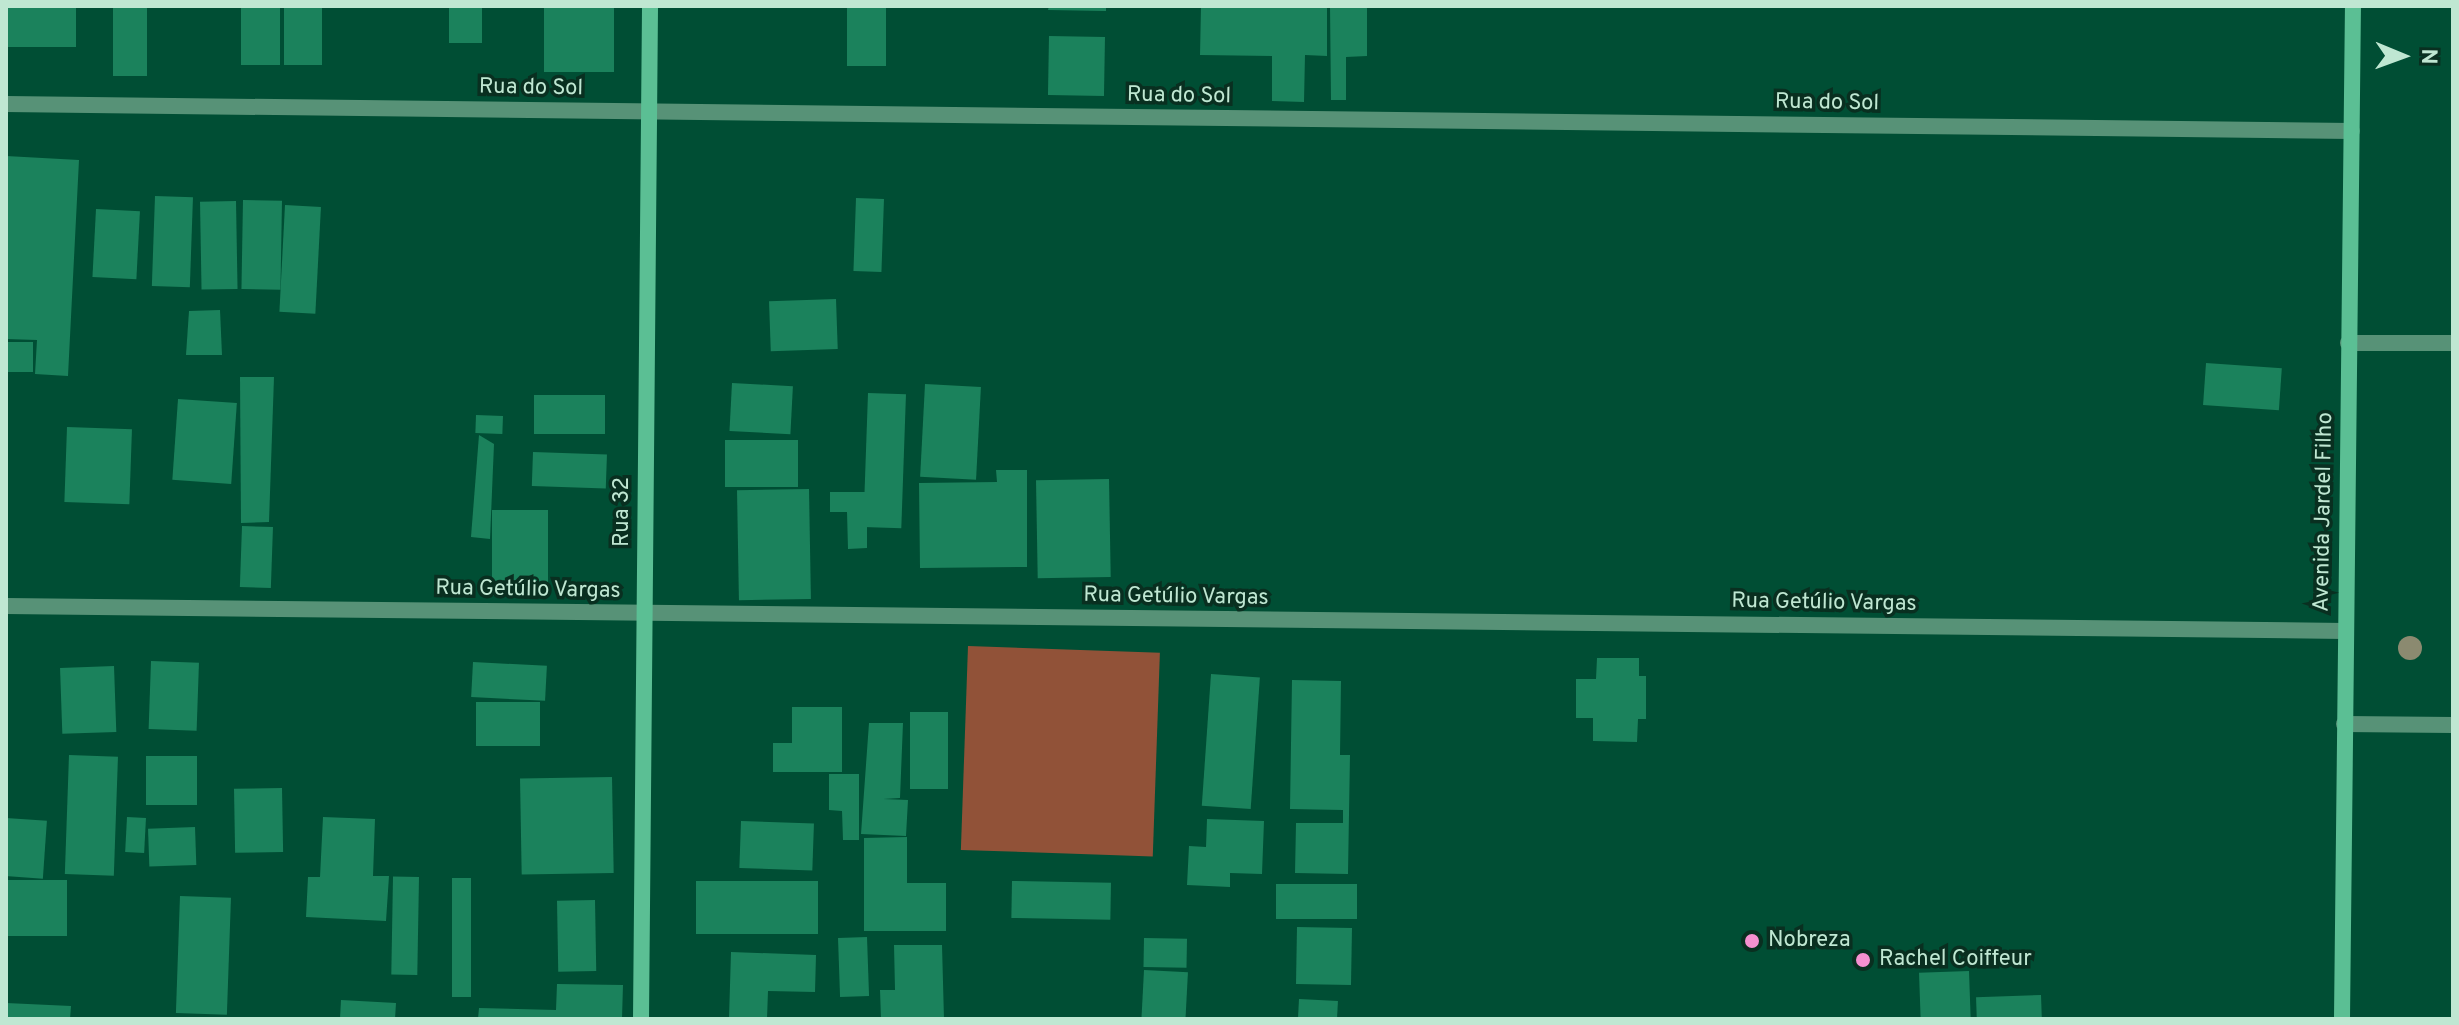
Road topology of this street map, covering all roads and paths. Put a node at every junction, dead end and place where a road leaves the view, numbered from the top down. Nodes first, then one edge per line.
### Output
1 (650, 6) edge
2 (2353, 6) edge
3 (6, 104) edge
4 (648, 111) junction
5 (2352, 131) junction
6 (2348, 343) junction
7 (2453, 343) edge
8 (6, 606) edge
9 (644, 613) junction
10 (2345, 631) junction
11 (2344, 724) junction
12 (2453, 725) edge
13 (641, 1019) edge
14 (2342, 1019) edge

1 - 4 main road, Rua 32
2 - 5 main road, Avenida Jardel Filho
3 - 4 street, Rua do Sol
4 - 5 street, Rua do Sol
4 - 9 main road, Rua 32
5 - 6 main road, Avenida Jardel Filho
6 - 7 street
6 - 10 main road, Avenida Jardel Filho
8 - 9 street, Rua Getúlio Vargas
9 - 10 street, Rua Getúlio Vargas
9 - 13 main road, Rua 32
10 - 11 main road, Avenida Jardel Filho
11 - 12 street
11 - 14 main road, Avenida Jardel Filho

